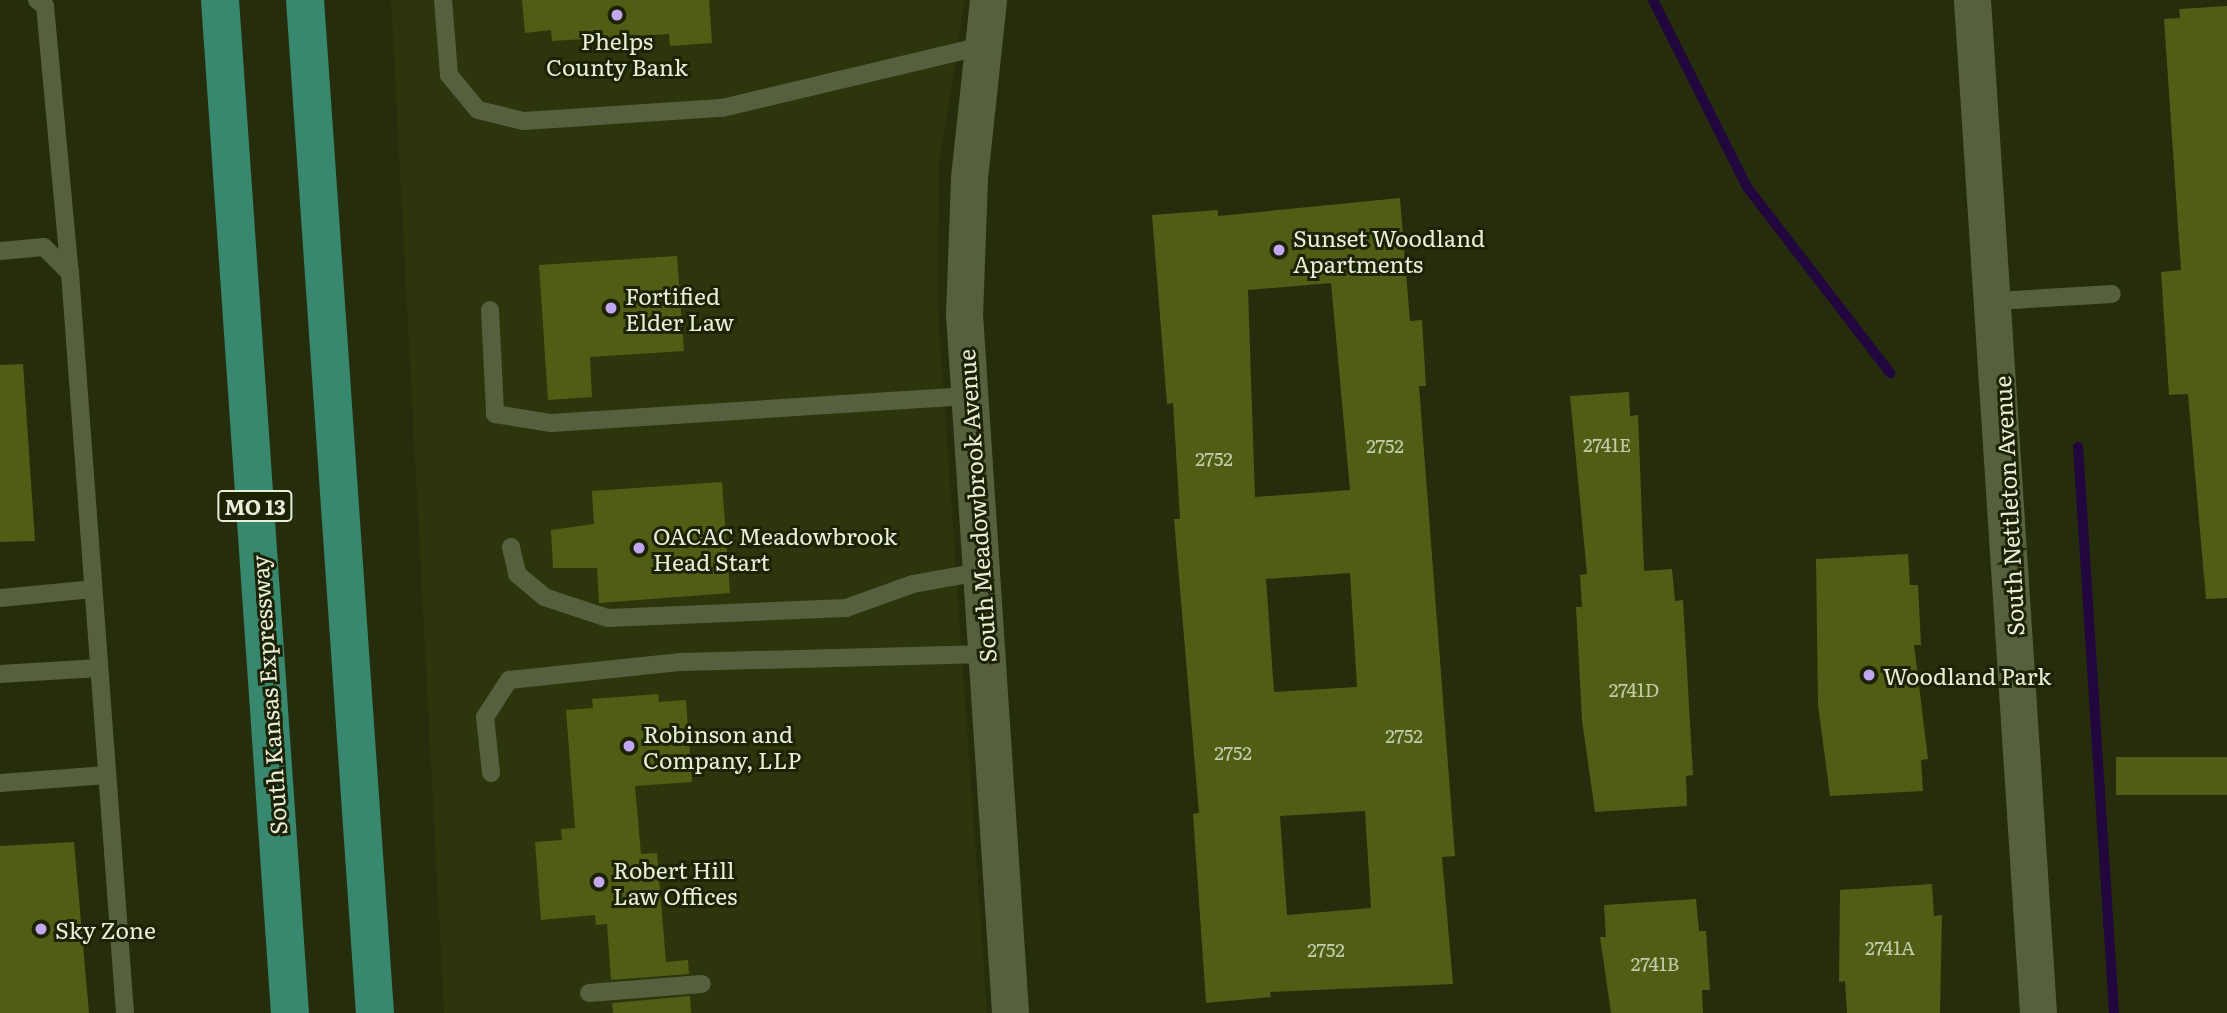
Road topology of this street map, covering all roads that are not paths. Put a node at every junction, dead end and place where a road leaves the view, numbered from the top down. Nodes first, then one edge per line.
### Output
1 (37, 0) edge
2 (219, 0) edge
3 (305, 0) edge
4 (443, 0) edge
5 (988, 0) edge
6 (1972, 0) edge
7 (982, 46) junction
8 (0, 251) edge
9 (70, 273) junction
10 (2112, 294) dead end
11 (1996, 301) junction
12 (490, 310) dead end
13 (967, 396) junction
14 (511, 547) dead end
15 (979, 572) junction
16 (93, 589) junction
17 (0, 598) edge
18 (985, 654) junction
19 (99, 668) junction
20 (0, 674) edge
21 (491, 773) dead end
22 (107, 775) junction
23 (0, 783) edge
24 (702, 984) dead end
25 (589, 993) dead end
26 (125, 1013) edge
27 (290, 1013) edge
28 (375, 1013) edge
29 (1010, 1013) edge
30 (2038, 1013) edge

1 - 9 lane
2 - 27 main road, South Kansas Expressway / MO 13
3 - 28 main road
4 - 7 lane
5 - 7 street, South Meadowbrook Avenue
6 - 11 street, South Nettleton Avenue
7 - 13 street, South Meadowbrook Avenue
8 - 9 lane
9 - 16 lane
10 - 11 lane
11 - 30 street, South Nettleton Avenue
12 - 13 lane
13 - 15 street, South Meadowbrook Avenue
14 - 15 lane
15 - 18 street, South Meadowbrook Avenue
16 - 17 lane
16 - 19 lane
18 - 21 lane
18 - 29 street, South Meadowbrook Avenue
19 - 20 lane
19 - 22 lane
22 - 23 lane
22 - 26 lane
24 - 25 lane

